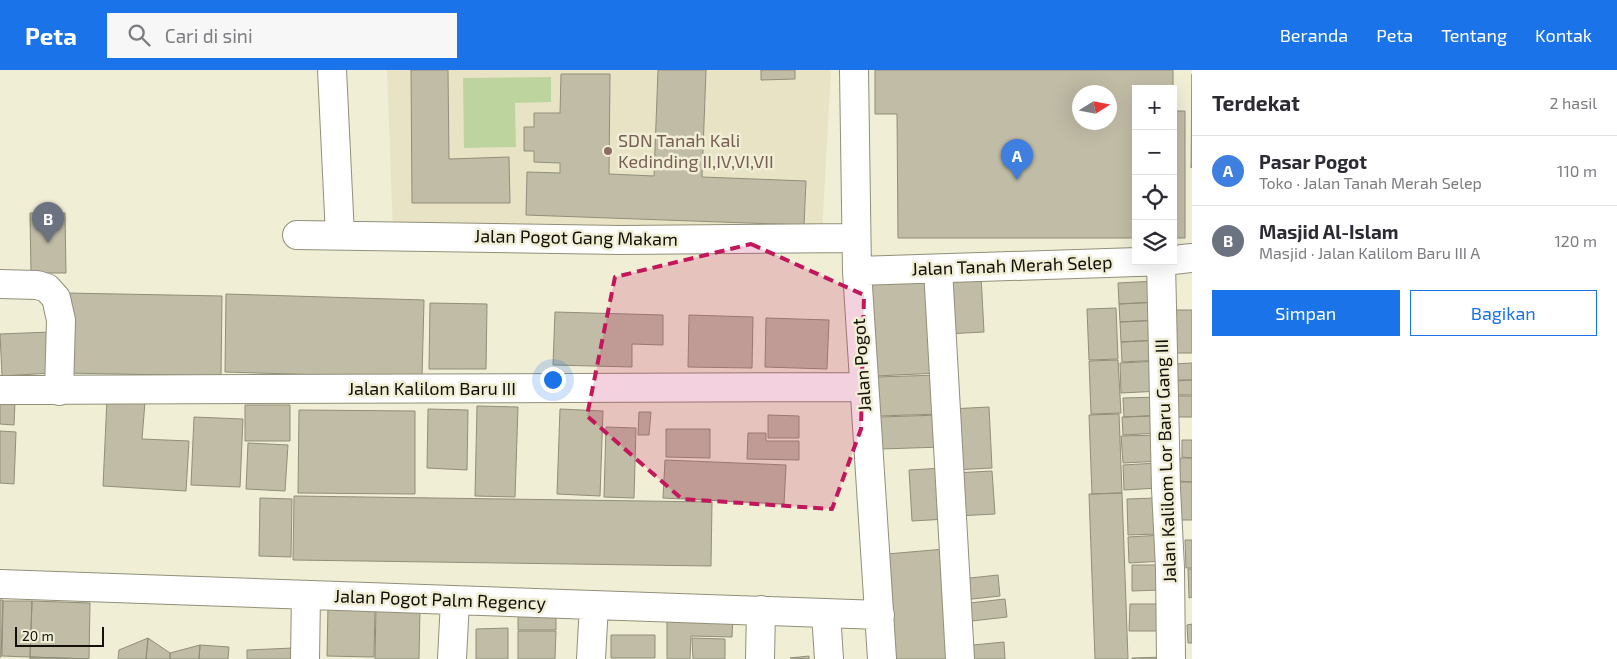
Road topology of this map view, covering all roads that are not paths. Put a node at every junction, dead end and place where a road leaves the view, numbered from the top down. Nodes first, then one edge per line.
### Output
1 (332, 70) edge
2 (854, 70) edge
3 (297, 235) dead end
4 (340, 235) junction
5 (856, 238) junction
6 (1192, 258) edge
7 (1177, 260) edge
8 (1132, 262) edge
9 (1168, 265) edge
10 (938, 269) junction
11 (856, 271) junction
12 (0, 284) edge
13 (864, 388) junction
14 (0, 390) edge
15 (59, 391) junction
16 (0, 584) edge
17 (306, 595) junction
18 (455, 601) junction
19 (594, 605) junction
20 (761, 610) junction
21 (826, 613) junction
22 (880, 614) junction
23 (305, 659) edge
24 (452, 659) edge
25 (591, 659) edge
26 (760, 659) edge
27 (829, 659) edge
28 (882, 659) edge
29 (960, 659) edge
30 (1171, 659) edge

1 - 4 street
2 - 5 street, Jalan Pogot
3 - 4 street, Jalan Pogot Gang Makam
4 - 5 street, Jalan Pogot Gang Makam
5 - 11 street, Jalan Pogot
6 - 7 street, Jalan Tanah Merah Selep
8 - 10 street, Jalan Tanah Merah Selep
9 - 30 street, Jalan Kalilom Lor Baru Gang III
10 - 11 street, Jalan Tanah Merah Selep
10 - 29 street
11 - 13 street, Jalan Pogot
12 - 15 street
13 - 15 street, Jalan Kalilom Baru III
13 - 22 street, Jalan Pogot
14 - 15 street, Jalan Kalilom Baru III
16 - 17 street, Jalan Pogot Palm Regency
17 - 18 street, Jalan Pogot Palm Regency
17 - 23 street
18 - 19 street, Jalan Pogot Palm Regency
18 - 24 street
19 - 20 street, Jalan Pogot Palm Regency
19 - 25 street
20 - 21 street, Jalan Pogot Palm Regency
20 - 26 street
21 - 22 street, Jalan Pogot Palm Regency
21 - 27 street
22 - 28 street, Jalan Pogot

